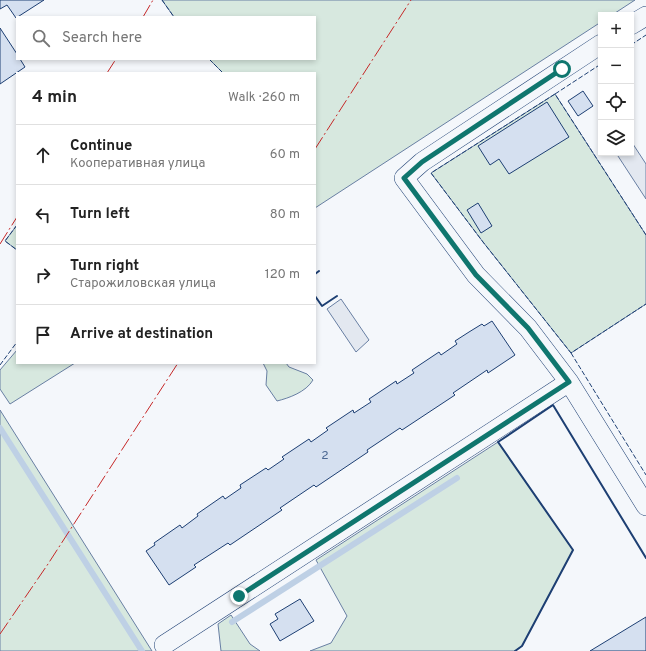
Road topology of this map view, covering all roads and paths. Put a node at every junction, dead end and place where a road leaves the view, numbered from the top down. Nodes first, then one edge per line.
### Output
1 (646, 16) edge
2 (634, 23) edge
3 (598, 46) edge
4 (569, 382) junction
5 (646, 506) edge
6 (164, 645) dead end

1 - 2 street
3 - 4 street
4 - 5 street
4 - 6 street

